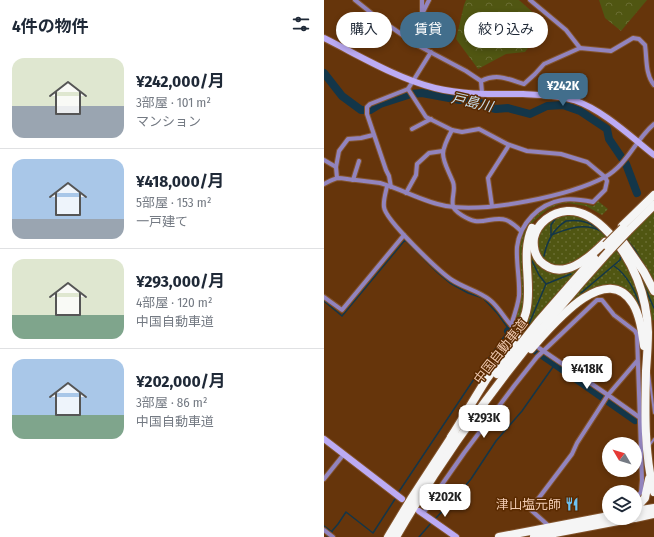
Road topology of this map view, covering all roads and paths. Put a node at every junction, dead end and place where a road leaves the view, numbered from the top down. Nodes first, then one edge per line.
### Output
1 (356, 0) edge
2 (422, 0) edge
3 (429, 0) edge
4 (530, 0) edge
5 (422, 12) edge
6 (423, 12) edge
7 (400, 33) edge
8 (324, 38) edge
9 (423, 48) edge
10 (580, 48) junction
11 (430, 52) junction
12 (414, 80) junction
13 (481, 81) junction
14 (654, 85) edge
15 (408, 90) junction
16 (482, 93) junction
17 (430, 119) junction
18 (654, 124) edge
19 (412, 129) dead end
20 (452, 130) junction
21 (373, 135) junction
22 (638, 143) junction
23 (509, 145) junction
24 (443, 151) junction
25 (654, 155) edge
26 (324, 160) edge
27 (359, 161) dead end
28 (336, 167) junction
29 (605, 177) junction
30 (337, 178) junction
31 (353, 180) junction
32 (324, 184) edge
33 (389, 186) junction
34 (406, 193) junction
35 (654, 195) edge
36 (654, 205) edge
37 (453, 206) junction
38 (492, 206) junction
39 (624, 229) junction
40 (521, 230) junction
41 (404, 235) junction
42 (607, 246) junction
43 (654, 290) edge
44 (324, 297) edge
45 (539, 348) dead end
46 (544, 351) junction
47 (638, 360) junction
48 (647, 363) junction
49 (608, 394) junction
50 (488, 396) junction
51 (654, 413) edge
52 (639, 417) junction
53 (451, 437) junction
54 (324, 439) edge
55 (654, 439) edge
56 (648, 448) junction
57 (344, 454) junction
58 (651, 466) edge
59 (324, 479) edge
60 (642, 485) edge
61 (654, 492) edge
62 (402, 499) dead end
63 (642, 502) edge
64 (654, 508) edge
65 (642, 509) edge
66 (421, 513) joint
67 (654, 514) edge
68 (642, 517) edge
69 (602, 518) edge
70 (602, 523) edge
71 (324, 530) edge
72 (552, 530) junction
73 (565, 531) junction
74 (332, 537) edge
75 (388, 537) edge
76 (396, 537) edge
77 (456, 537) edge
78 (499, 537) edge
79 (534, 537) edge

1 - 7 street
2 - 5 street
3 - 6 street
4 - 10 street
8 - 12 street
9 - 11 street
10 - 13 street
10 - 14 street
11 - 12 street
11 - 13 street
12 - 15 street
12 - 16 street
13 - 16 street
15 - 17 street
15 - 21 street
16 - 22 street
17 - 19 street
17 - 20 street
18 - 22 street
20 - 23 street
20 - 24 street
21 - 28 street
21 - 33 street
22 - 25 street
22 - 29 street
23 - 29 street
23 - 38 street
24 - 34 street
24 - 37 street
26 - 28 street
27 - 31 street
28 - 30 street
29 - 38 street
29 - 40 street
30 - 31 street
30 - 32 street
31 - 33 street
33 - 34 street
33 - 41 street
34 - 37 street
35 - 39 highway, 中国自動車道
36 - 39 highway, 中国自動車道
37 - 38 street
37 - 40 street
39 - 42 highway, 中国自動車道, bridge
40 - 41 street
41 - 44 street
42 - 48 highway
42 - 50 highway, 中国自動車道
42 - 53 highway, 中国自動車道
43 - 53 highway
45 - 46 street
46 - 47 street
46 - 49 street
46 - 66 street
47 - 49 street
47 - 52 street
48 - 50 highway
48 - 51 lane
48 - 56 highway
49 - 52 street
49 - 72 street
50 - 76 highway, 中国自動車道
52 - 60 street
53 - 75 highway, 中国自動車道
54 - 57 street
55 - 56 lane
56 - 58 highway
57 - 59 street
57 - 62 street
58 - 61 highway
58 - 63 highway
64 - 65 highway
66 - 77 street
67 - 68 highway
69 - 73 highway
70 - 73 highway
71 - 74 street
72 - 73 highway
72 - 78 highway
72 - 79 highway

